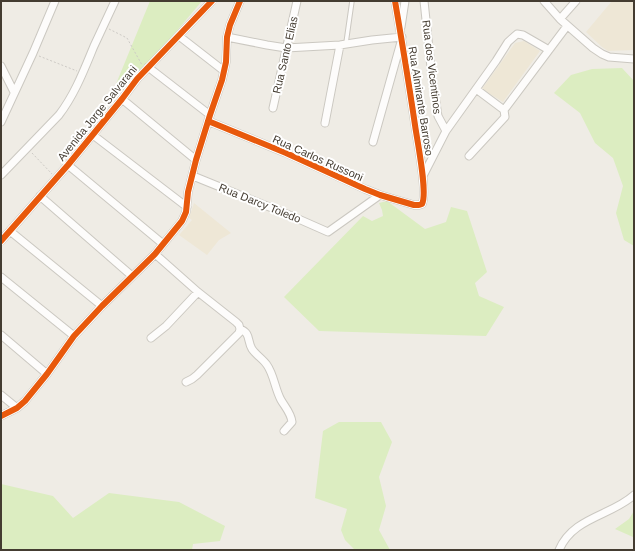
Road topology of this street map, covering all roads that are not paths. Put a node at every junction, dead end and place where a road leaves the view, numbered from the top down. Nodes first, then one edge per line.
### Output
1 (55, 1) edge
2 (115, 1) edge
3 (212, 1) edge
4 (240, 1) edge
5 (297, 1) edge
6 (352, 1) edge
7 (395, 1) edge
8 (405, 1) edge
9 (424, 1) edge
10 (544, 1) edge
11 (576, 1) edge
12 (560, 19) junction
13 (567, 26) junction
14 (179, 36) junction
15 (401, 36) junction
16 (227, 37) junction
17 (343, 44) junction
18 (286, 48) junction
19 (549, 50) junction
20 (634, 59) edge
21 (1, 66) edge
22 (146, 69) junction
23 (224, 71) junction
24 (476, 90) junction
25 (14, 92) junction
26 (122, 99) junction
27 (273, 108) dead end
28 (504, 110) junction
29 (209, 118) junction
30 (1, 122) edge
31 (325, 123) dead end
32 (446, 131) junction
33 (93, 135) junction
34 (373, 142) dead end
35 (469, 156) dead end
36 (196, 160) junction
37 (68, 165) junction
38 (1, 175) edge
39 (192, 176) junction
40 (423, 176) junction
41 (380, 195) junction
42 (40, 196) junction
43 (422, 204) joint
44 (187, 207) junction
45 (10, 231) junction
46 (1, 240) edge
47 (163, 244) junction
48 (155, 254) junction
49 (132, 276) junction
50 (1, 277) edge
51 (198, 292) junction
52 (102, 306) junction
53 (240, 329) junction
54 (1, 335) edge
55 (74, 336) junction
56 (151, 338) dead end
57 (47, 374) junction
58 (186, 382) dead end
59 (1, 395) edge
60 (17, 408) junction
61 (1, 416) edge
62 (284, 431) dead end
63 (634, 495) edge
64 (559, 550) edge

1 - 25 street
2 - 38 street
3 - 14 street, Avenida Jorge Salvarani
4 - 16 street
5 - 18 street, Rua Santo Elias
6 - 17 lane
7 - 15 street, Rua Almirante Barroso
8 - 15 street
9 - 32 street, Rua dos Vicentinos
10 - 12 street
11 - 12 street
12 - 13 street
13 - 19 street
13 - 20 street
14 - 22 street, Avenida Jorge Salvarani
14 - 23 street
15 - 17 street
15 - 34 street
15 - 40 street, Rua Almirante Barroso
16 - 18 street
16 - 23 street
17 - 18 street
17 - 31 street
18 - 27 street, Rua Santo Elias
19 - 24 street
19 - 28 street
21 - 25 street
22 - 26 street, Avenida Jorge Salvarani
22 - 29 street, Rua Carlos Russoni
23 - 29 street
24 - 28 street
24 - 32 street
25 - 30 street
26 - 33 street, Avenida Jorge Salvarani
26 - 36 street
28 - 35 street
29 - 36 street
29 - 41 street, Rua Carlos Russoni
32 - 40 street
33 - 37 street, Avenida Jorge Salvarani
33 - 44 street
36 - 39 street
37 - 42 street, Avenida Jorge Salvarani
37 - 47 street
39 - 41 street, Rua Darcy Toledo
39 - 44 street
40 - 43 street, Rua Almirante Barroso
41 - 43 street, Rua Carlos Russoni
42 - 45 street, Avenida Jorge Salvarani
42 - 49 street
44 - 47 street
45 - 46 street, Avenida Jorge Salvarani
45 - 52 street
47 - 48 street
48 - 49 street
48 - 51 street
49 - 52 street
50 - 55 street
51 - 53 street
51 - 56 street
52 - 55 street
53 - 58 street
53 - 62 street
54 - 57 street
55 - 57 street
57 - 60 street
59 - 60 street
60 - 61 street
63 - 64 street

